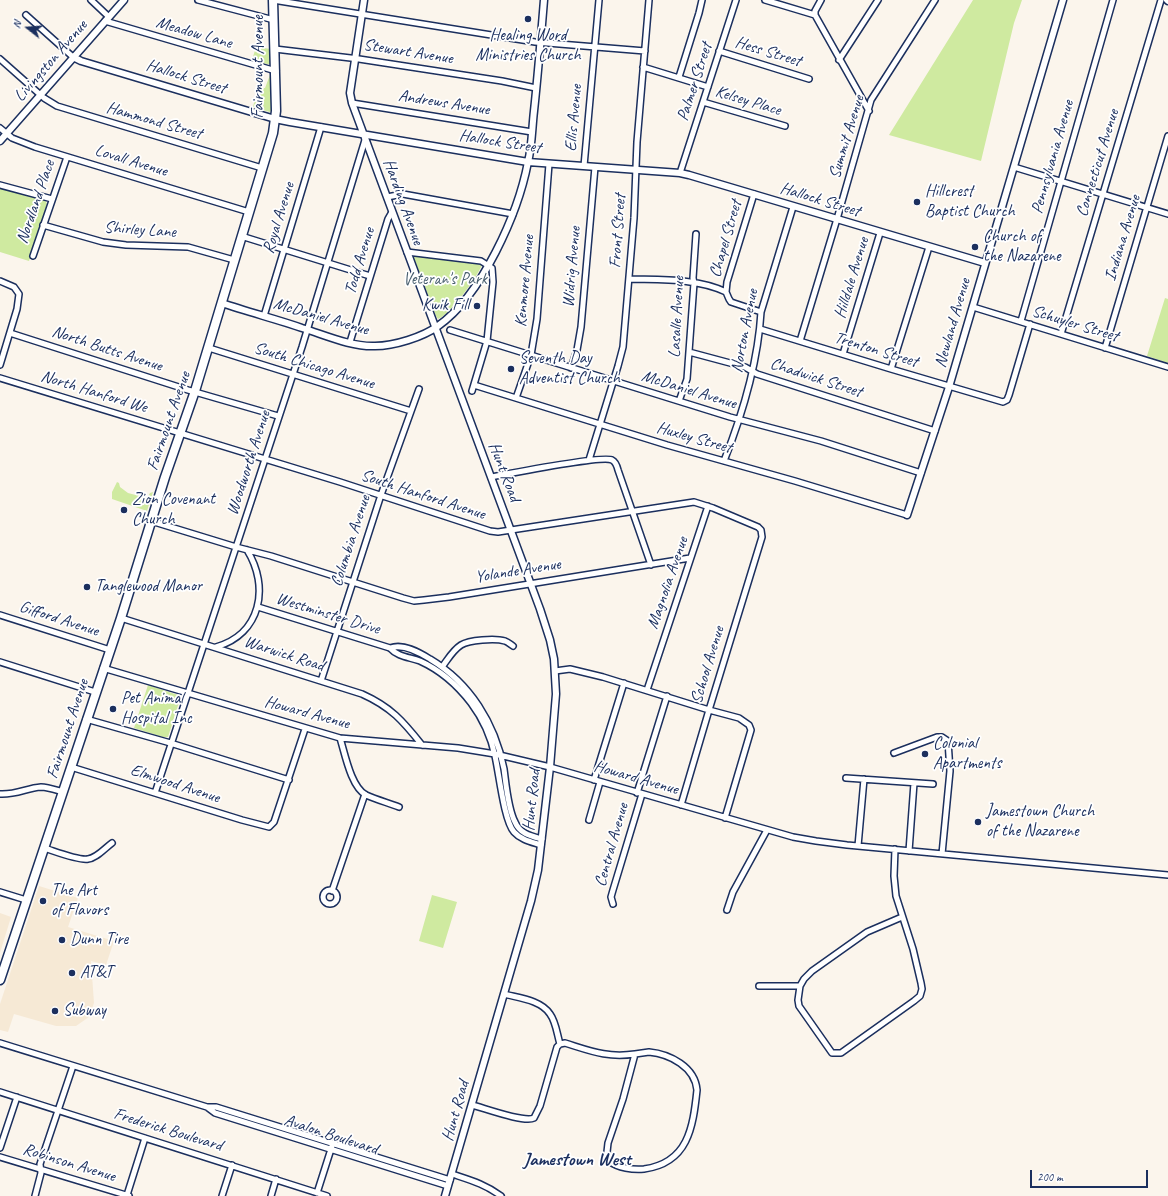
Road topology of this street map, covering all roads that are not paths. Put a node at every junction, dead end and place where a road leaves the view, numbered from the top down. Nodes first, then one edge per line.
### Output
1 (91, 0) edge
2 (124, 0) edge
3 (198, 0) edge
4 (273, 0) edge
5 (364, 0) edge
6 (544, 0) edge
7 (599, 0) edge
8 (649, 0) edge
9 (702, 0) edge
10 (736, 0) edge
11 (765, 0) edge
12 (821, 0) edge
13 (878, 0) edge
14 (935, 0) edge
15 (1063, 0) edge
16 (1113, 0) edge
17 (1161, 0) edge
18 (362, 14) junction
19 (26, 15) dead end
20 (815, 15) junction
21 (107, 19) junction
22 (274, 20) junction
23 (540, 43) junction
24 (595, 47) junction
25 (275, 48) junction
26 (645, 51) junction
27 (719, 51) junction
28 (73, 57) junction
29 (355, 58) junction
30 (0, 59) edge
31 (839, 60) junction
32 (644, 67) junction
33 (276, 71) junction
34 (679, 77) junction
35 (809, 79) dead end
36 (708, 87) junction
37 (536, 88) junction
38 (41, 95) junction
39 (703, 102) junction
40 (352, 103) junction
41 (869, 111) junction
42 (275, 119) junction
43 (785, 126) dead end
44 (321, 127) junction
45 (0, 128) edge
46 (532, 132) junction
47 (6, 134) junction
48 (1168, 136) edge
49 (364, 137) junction
50 (0, 141) edge
51 (67, 157) junction
52 (528, 162) junction
53 (549, 164) junction
54 (584, 166) junction
55 (595, 167) junction
56 (1014, 167) junction
57 (262, 168) junction
58 (636, 170) junction
59 (680, 173) junction
60 (1061, 181) junction
61 (0, 185) edge
62 (754, 194) junction
63 (1104, 194) junction
64 (387, 197) junction
65 (52, 199) junction
66 (793, 207) junction
67 (1147, 207) junction
68 (249, 212) junction
69 (392, 212) junction
70 (513, 214) junction
71 (1168, 214) edge
72 (837, 220) junction
73 (44, 225) junction
74 (880, 233) junction
75 (696, 234) dead end
76 (242, 236) junction
77 (929, 247) junction
78 (285, 249) junction
79 (407, 252) junction
80 (33, 256) dead end
81 (234, 260) junction
82 (328, 262) junction
83 (985, 263) junction
84 (488, 264) junction
85 (370, 276) junction
86 (628, 279) junction
87 (0, 281) edge
88 (694, 283) junction
89 (726, 292) junction
90 (222, 303) junction
91 (973, 307) junction
92 (761, 312) junction
93 (264, 316) junction
94 (1021, 321) junction
95 (1030, 324) junction
96 (436, 328) junction
97 (307, 329) junction
98 (760, 329) junction
99 (450, 330) dead end
100 (10, 333) junction
101 (1061, 334) junction
102 (487, 341) junction
103 (800, 341) junction
104 (350, 342) junction
105 (209, 348) junction
106 (1105, 348) junction
107 (689, 352) junction
108 (842, 354) junction
109 (531, 355) junction
110 (0, 366) edge
111 (1168, 367) edge
112 (571, 368) junction
113 (891, 369) junction
114 (752, 372) junction
115 (293, 374) junction
116 (0, 378) edge
117 (614, 381) junction
118 (474, 385) junction
119 (949, 387) junction
120 (419, 389) dead end
121 (195, 391) junction
122 (472, 391) dead end
123 (516, 398) junction
124 (679, 401) junction
125 (466, 408) joint
126 (411, 411) junction
127 (278, 416) junction
128 (739, 419) junction
129 (600, 424) junction
130 (935, 431) junction
131 (180, 434) junction
132 (264, 459) junction
133 (589, 460) junction
134 (724, 461) junction
135 (920, 473) junction
136 (491, 477) junction
137 (381, 495) junction
138 (708, 506) junction
139 (633, 512) junction
140 (907, 515) joint
141 (151, 521) junction
142 (511, 530) junction
143 (236, 547) junction
144 (247, 550) junction
145 (690, 558) junction
146 (651, 565) junction
147 (352, 582) junction
148 (531, 583) junction
149 (258, 607) junction
150 (0, 615) edge
151 (121, 618) junction
152 (337, 631) junction
153 (204, 643) junction
154 (513, 646) dead end
155 (215, 647) junction
156 (390, 648) junction
157 (110, 650) junction
158 (0, 662) edge
159 (442, 667) junction
160 (103, 668) junction
161 (555, 671) junction
162 (321, 681) junction
163 (624, 683) junction
164 (647, 690) junction
165 (96, 692) junction
166 (187, 693) junction
167 (667, 696) junction
168 (709, 710) junction
169 (86, 719) junction
170 (305, 729) junction
171 (340, 738) junction
172 (170, 743) junction
173 (422, 745) junction
174 (894, 753) dead end
175 (495, 754) junction
176 (501, 756) junction
177 (71, 767) junction
178 (550, 767) junction
179 (846, 778) dead end
180 (864, 779) junction
181 (289, 780) junction
182 (594, 780) junction
183 (600, 782) junction
184 (914, 783) junction
185 (933, 784) dead end
186 (63, 792) junction
187 (155, 793) junction
188 (640, 793) junction
189 (0, 794) edge
190 (365, 794) junction
191 (681, 806) junction
192 (399, 807) dead end
193 (725, 818) junction
194 (589, 820) dead end
195 (767, 830) junction
196 (542, 842) junction
197 (112, 843) dead end
198 (858, 846) junction
199 (44, 848) junction
200 (895, 849) junction
201 (909, 851) junction
202 (942, 854) junction
203 (1168, 875) edge
204 (332, 891) dead end
205 (0, 892) edge
206 (26, 900) junction
207 (613, 904) dead end
208 (727, 910) dead end
209 (902, 916) junction
210 (0, 980) edge
211 (759, 986) dead end
212 (800, 986) junction
213 (504, 994) junction
214 (0, 1043) edge
215 (560, 1044) junction
216 (635, 1054) junction
217 (73, 1066) junction
218 (0, 1092) edge
219 (17, 1097) junction
220 (472, 1105) junction
221 (58, 1110) junction
222 (145, 1138) junction
223 (332, 1146) junction
224 (0, 1148) edge
225 (0, 1157) edge
226 (232, 1165) junction
227 (41, 1169) junction
228 (276, 1179) junction
229 (450, 1180) junction
230 (317, 1193) junction
231 (35, 1196) edge
232 (128, 1196) edge
233 (222, 1196) edge
234 (271, 1196) edge
235 (327, 1196) edge
236 (445, 1196) edge
237 (501, 1196) edge

1 - 21 street
2 - 21 street, Livingston Avenue
3 - 22 street
4 - 18 street
4 - 22 main road, Fairmount Avenue
5 - 18 street, Harding Avenue
6 - 23 street
7 - 24 street, Ellis Avenue
8 - 26 street, Front Street
9 - 34 street
10 - 27 street, Palmer Street
11 - 20 street
12 - 20 street
13 - 31 street
14 - 41 street, Summit Avenue
15 - 56 street, Newland Avenue
16 - 60 street, Pennsylvania Avenue
17 - 63 street, Connecticut Avenue
18 - 23 street
18 - 29 street, Harding Avenue
19 - 28 street, Hallock Street
20 - 31 street
21 - 28 street, Livingston Avenue
21 - 33 street, Meadow Lane
22 - 25 main road, Fairmount Avenue
23 - 24 street
23 - 37 street
24 - 26 street
24 - 54 street, Ellis Avenue
25 - 29 street, Stewart Avenue
25 - 33 main road, Fairmount Avenue
26 - 32 street, Front Street
27 - 35 street, Hess Street
27 - 36 street, Palmer Street
28 - 38 street, Livingston Avenue
28 - 42 street, Hallock Street
29 - 37 street, Stewart Avenue
29 - 40 street, Harding Avenue
30 - 38 street, Hammond Street
31 - 41 street
32 - 34 street
32 - 58 street, Front Street
33 - 42 main road, Fairmount Avenue
34 - 36 street
36 - 39 street, Palmer Street
37 - 46 street
38 - 47 street, Livingston Avenue
38 - 57 street, Hammond Street
39 - 43 street, Kelsey Place
39 - 59 street, Palmer Street
40 - 46 street, Andrews Avenue
40 - 49 street, Harding Avenue
41 - 72 street, Summit Avenue
42 - 44 street, Hallock Street
42 - 57 main road, Fairmount Avenue
44 - 49 street, Hallock Street
44 - 78 street, Royal Avenue
45 - 47 street, Lovall Avenue
46 - 52 street
47 - 50 street, Livingston Avenue
47 - 51 street, Lovall Avenue
48 - 67 street, Indiana Avenue
49 - 52 street, Hallock Street
49 - 64 street, Harding Avenue
49 - 82 street, Woodworth Avenue
51 - 65 street, Nordland Place
51 - 68 street, Lovall Avenue
52 - 53 street, Hallock Street
52 - 70 street
53 - 54 street, Hallock Street
53 - 109 street, Kenmore Avenue
54 - 55 street, Hallock Street
55 - 58 street, Hallock Street
55 - 112 street, Widrig Avenue
56 - 60 street
56 - 83 street, Newland Avenue
57 - 68 main road, Fairmount Avenue
58 - 59 street, Hallock Street
58 - 86 street, Front Street
59 - 62 street, Hallock Street
60 - 63 street
60 - 94 street, Pennsylvania Avenue
61 - 65 street
62 - 66 street, Hallock Street
62 - 89 street, Chapel Street
63 - 67 street
63 - 101 street, Connecticut Avenue
64 - 69 street, Harding Avenue
64 - 70 street
65 - 73 street, Nordland Place
66 - 72 street, Hallock Street
66 - 92 street, Norton Avenue
67 - 71 street
67 - 106 street, Indiana Avenue
68 - 76 main road, Fairmount Avenue
69 - 79 street, Harding Avenue
69 - 85 street, Todd Avenue
70 - 84 street
72 - 74 street, Hallock Street
72 - 103 street, Summit Avenue
73 - 80 street, Nordland Place
73 - 81 street, Shirley Lane
74 - 77 street, Hallock Street
74 - 108 street, Hilldale Avenue
75 - 88 street, Lasalle Avenue
76 - 78 street
76 - 81 main road, Fairmount Avenue
77 - 83 street, Hallock Street
77 - 113 street
78 - 82 street
78 - 93 street, Royal Avenue
79 - 84 street
79 - 96 street, Harding Avenue
81 - 90 main road, Fairmount Avenue
82 - 85 street
82 - 97 street, Woodworth Avenue
83 - 91 street, Newland Avenue
84 - 96 street
84 - 102 street
85 - 104 street, Todd Avenue
86 - 88 street
86 - 117 street, Front Street
87 - 100 street
88 - 89 street
88 - 107 street, Lasalle Avenue
89 - 92 street
90 - 93 street, McDaniel Avenue
90 - 105 main road, Fairmount Avenue
91 - 94 street, Schuyler Street
91 - 119 street, Newland Avenue
92 - 98 street, Norton Avenue
93 - 97 street, McDaniel Avenue
94 - 95 street, Schuyler Street
95 - 101 street, Schuyler Street
95 - 119 street, Trenton Street
96 - 104 street, McDaniel Avenue
96 - 125 street, Harding Avenue
97 - 104 street, McDaniel Avenue
97 - 115 street, Woodworth Avenue
98 - 103 street, Trenton Street
98 - 114 street, Norton Avenue
99 - 102 street, McDaniel Avenue
100 - 110 street
100 - 121 street, North Butts Avenue
101 - 106 street, Schuyler Street
102 - 109 street, McDaniel Avenue
102 - 118 street
103 - 108 street, Trenton Street
105 - 115 street, South Chicago Avenue
105 - 121 main road, Fairmount Avenue
106 - 111 street, Schuyler Street
107 - 114 street, Chadwick Street
107 - 124 street, Lasalle Avenue
108 - 113 street, Trenton Street
109 - 112 street, McDaniel Avenue
109 - 123 street, Kenmore Avenue
112 - 117 street, McDaniel Avenue
113 - 119 street, Trenton Street
114 - 128 street, Norton Avenue
114 - 130 street, Chadwick Street
115 - 126 street, South Chicago Avenue
115 - 127 street, Woodworth Avenue
116 - 131 street, North Hanford We
117 - 124 street, McDaniel Avenue
117 - 129 street, Front Street
118 - 122 street
118 - 123 street, Huxley Street
119 - 130 street, Newland Avenue
120 - 126 street, Columbia Avenue
121 - 127 street, North Butts Avenue
121 - 131 main road, Fairmount Avenue
123 - 129 street, Huxley Street
124 - 128 street, McDaniel Avenue
125 - 136 street, Hunt Road
126 - 137 street, Columbia Avenue
127 - 132 street, Woodworth Avenue
128 - 134 street, Norton Avenue
128 - 135 street, McDaniel Avenue
129 - 133 street, Front Street
129 - 134 street, Huxley Street
130 - 135 street, Newland Avenue
131 - 132 street, South Hanford Avenue
131 - 141 main road, Fairmount Avenue
132 - 137 street, South Hanford Avenue
132 - 143 street, Woodworth Avenue
133 - 136 street
133 - 139 street
134 - 140 street, Huxley Street
135 - 140 street, Newland Avenue
136 - 142 street, Hunt Road
137 - 142 street, South Hanford Avenue
137 - 147 street, Columbia Avenue
138 - 139 street, South Hanford Avenue
138 - 145 street, Magnolia Avenue
138 - 168 street, School Avenue
139 - 142 street, South Hanford Avenue
139 - 146 street
141 - 143 street, Yolande Avenue
141 - 151 main road, Fairmount Avenue
142 - 148 street, Hunt Road
143 - 144 street, Yolande Avenue
143 - 153 street, Woodworth Avenue
144 - 147 street, Yolande Avenue
144 - 149 street
145 - 146 street, Yolande Avenue
145 - 164 street, Magnolia Avenue
146 - 148 street, Yolande Avenue
147 - 148 street, Yolande Avenue
147 - 152 street, Columbia Avenue
148 - 161 street, Hunt Road
149 - 152 street, Westminster Drive
149 - 155 street
150 - 157 street, Gifford Avenue
151 - 153 street, Warwick Road
151 - 157 main road, Fairmount Avenue
152 - 156 street, Westminster Drive
152 - 162 street, Columbia Avenue
153 - 155 street, Warwick Road
153 - 166 street, Woodworth Avenue
154 - 159 street
155 - 162 street, Warwick Road
156 - 159 street, Westminster Drive
156 - 175 street, Westminster Drive
157 - 160 main road, Fairmount Avenue
158 - 165 street
159 - 176 street, Westminster Drive
160 - 165 main road, Fairmount Avenue
160 - 166 street, Howard Avenue
161 - 163 street
161 - 178 street, Hunt Road
162 - 173 street, Warwick Road
163 - 164 street
163 - 182 street
164 - 167 street
165 - 169 main road, Fairmount Avenue
166 - 170 street, Howard Avenue
166 - 172 street, Woodworth Avenue
167 - 168 street
167 - 188 street, Central Avenue
168 - 191 street, School Avenue
168 - 193 street
169 - 172 street
169 - 177 main road, Fairmount Avenue
170 - 171 street, Howard Avenue
170 - 181 street
171 - 173 street, Howard Avenue
171 - 190 street
172 - 181 street
172 - 187 street, Woodworth Avenue
173 - 175 street, Howard Avenue
174 - 202 street
175 - 176 street, Howard Avenue
175 - 196 street, Westminster Drive
176 - 178 street, Howard Avenue
176 - 196 street, Westminster Drive
177 - 186 main road, Fairmount Avenue
177 - 187 street, Elmwood Avenue
178 - 182 street, Howard Avenue
178 - 196 street, Hunt Road
179 - 180 street
180 - 184 street
180 - 198 street
181 - 187 street, Elmwood Avenue
182 - 183 street, Howard Avenue
183 - 188 street, Howard Avenue
183 - 194 street
184 - 185 street
184 - 201 street
186 - 189 street
186 - 199 main road, Fairmount Avenue
188 - 191 street, Howard Avenue
188 - 207 street, Central Avenue
190 - 192 street
190 - 204 street
191 - 193 street, Howard Avenue
193 - 195 street, Howard Avenue
195 - 198 street, Howard Avenue
195 - 208 street
196 - 213 street, Hunt Road
197 - 199 street
198 - 200 street, Howard Avenue
199 - 206 main road, Fairmount Avenue
200 - 201 street, Howard Avenue
200 - 209 street
201 - 202 street, Howard Avenue
202 - 203 street, Howard Avenue
205 - 206 street
206 - 210 main road, Fairmount Avenue
209 - 212 street
209 - 212 street
211 - 212 street
213 - 215 street
213 - 220 street, Hunt Road
214 - 217 street, Avalon Boulevard
215 - 216 street
215 - 220 street
216 - 216 street
217 - 221 street
217 - 223 street, Avalon Boulevard
218 - 219 street, Frederick Boulevard
219 - 221 street, Frederick Boulevard
219 - 224 street
220 - 229 street, Hunt Road
221 - 222 street, Frederick Boulevard
221 - 227 street
222 - 226 street, Frederick Boulevard
222 - 232 street
223 - 229 street, Avalon Boulevard
223 - 230 street
225 - 227 street, Robinson Avenue
226 - 228 street, Frederick Boulevard
226 - 233 street
227 - 231 street
227 - 232 street, Robinson Avenue
228 - 230 street, Frederick Boulevard
228 - 234 street
229 - 236 street, Hunt Road
229 - 237 street, Avalon Boulevard
230 - 235 street, Frederick Boulevard

